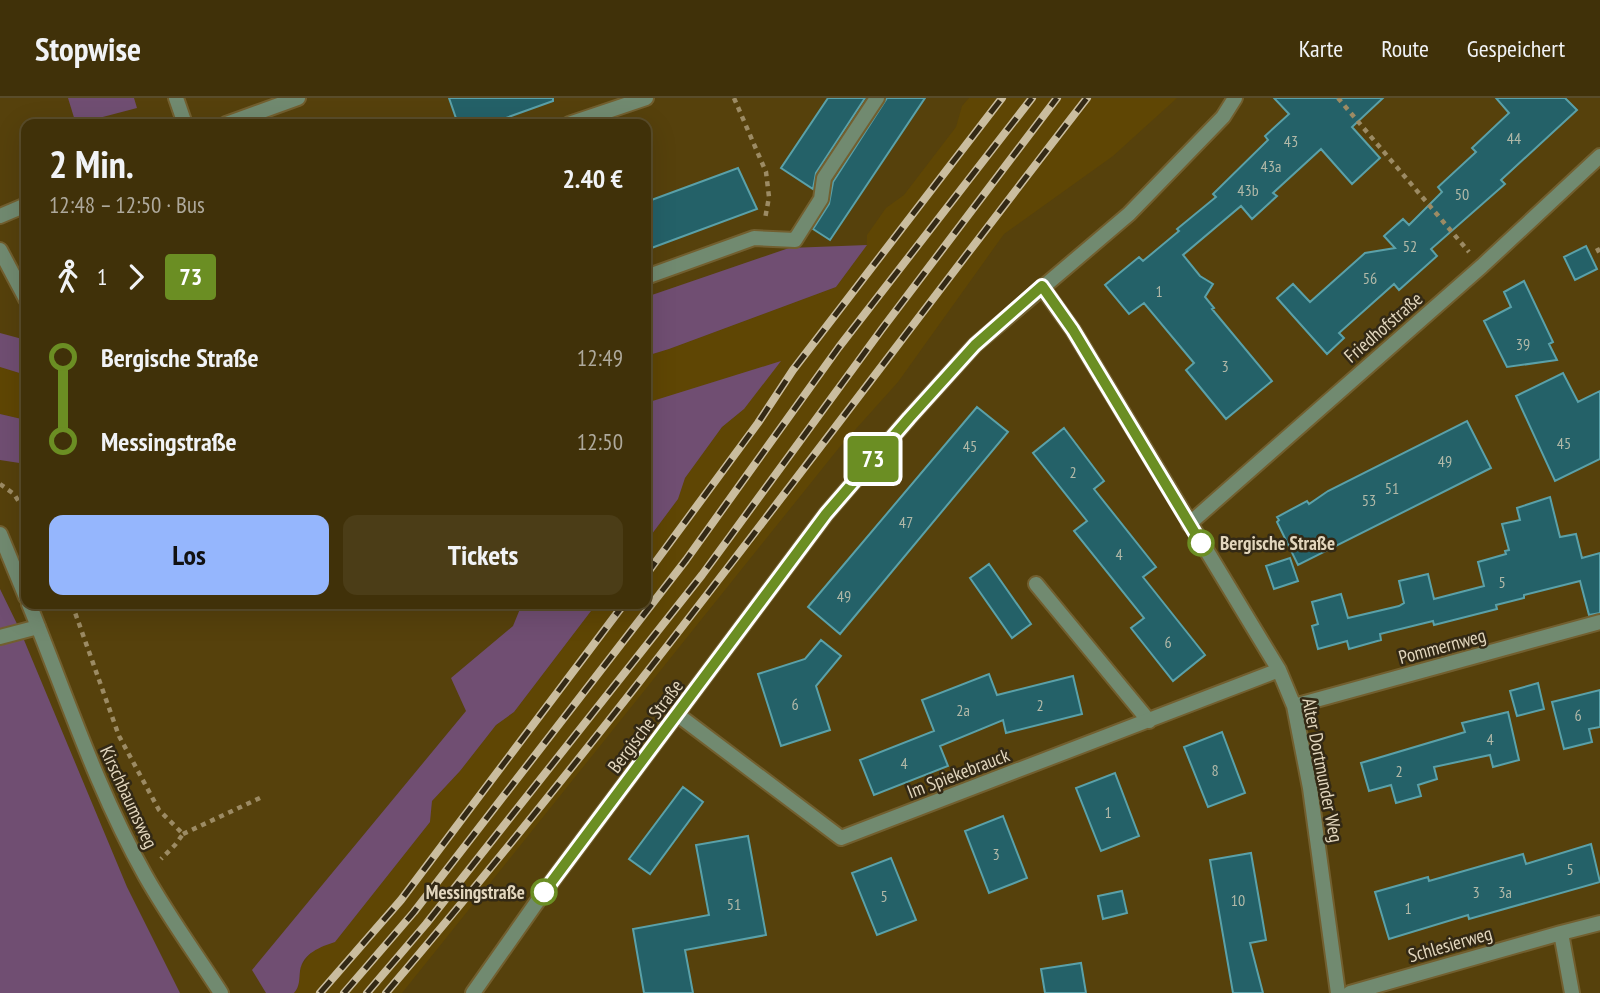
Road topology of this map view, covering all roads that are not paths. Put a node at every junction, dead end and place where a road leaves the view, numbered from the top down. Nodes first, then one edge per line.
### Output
1 (176, 98) edge
2 (298, 98) edge
3 (646, 98) edge
4 (877, 98) edge
5 (1235, 98) edge
6 (183, 119) edge
7 (240, 119) edge
8 (584, 119) edge
9 (1600, 156) edge
10 (21, 207) edge
11 (0, 216) edge
12 (0, 250) edge
13 (651, 275) edge
14 (1042, 286) junction
15 (21, 290) edge
16 (1189, 524) junction
17 (0, 534) edge
18 (1036, 584) dead end
19 (21, 585) edge
20 (31, 609) edge
21 (1600, 622) edge
22 (38, 627) junction
23 (0, 637) edge
24 (1279, 670) junction
25 (1294, 706) junction
26 (678, 715) junction
27 (1149, 721) junction
28 (1600, 922) edge
29 (1561, 933) junction
30 (221, 993) edge
31 (473, 993) edge
32 (1338, 993) edge
33 (1350, 993) edge
34 (1572, 993) edge

1 - 6 street
2 - 7 street
3 - 8 street
4 - 13 street
5 - 14 street, Bergische Straße
9 - 16 street, Friedhofstraße
10 - 11 street
12 - 15 street
14 - 16 street, Alter Dortmunder Weg
14 - 26 street, Bergische Straße
16 - 24 street, Alter Dortmunder Weg
17 - 19 street
18 - 27 street
20 - 22 street, Kirschbaumsweg
21 - 25 street, Pommernweg
22 - 23 street
22 - 30 street, Kirschbaumsweg
24 - 25 street, Alter Dortmunder Weg
24 - 27 street, Im Spiekebrauck
25 - 32 street, Alter Dortmunder Weg
26 - 27 street, Im Spiekebrauck
26 - 31 street, Bergische Straße
28 - 29 street, Schlesierweg
29 - 33 street, Schlesierweg
29 - 34 street

